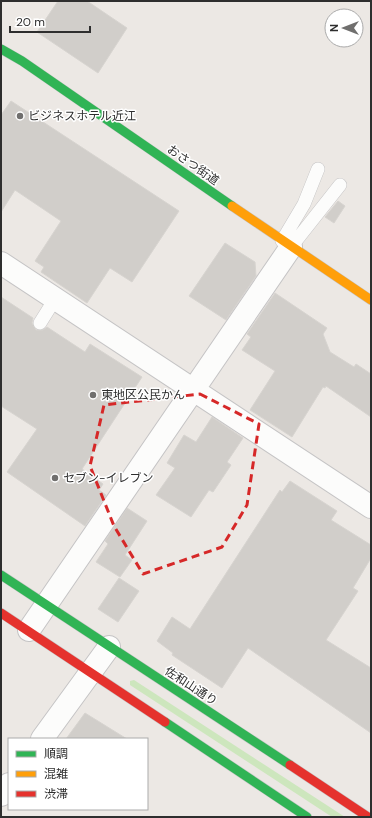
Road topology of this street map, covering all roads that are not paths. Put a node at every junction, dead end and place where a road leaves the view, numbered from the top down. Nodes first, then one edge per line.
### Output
1 (1, 49) edge
2 (318, 169) dead end
3 (340, 185) dead end
4 (286, 244) junction
5 (1, 263) edge
6 (55, 299) junction
7 (371, 300) edge
8 (40, 323) dead end
9 (194, 391) junction
10 (371, 507) edge
11 (1, 575) edge
12 (46, 604) junction
13 (1, 613) edge
14 (29, 630) junction
15 (109, 647) junction
16 (90, 672) junction
17 (43, 738) edge
18 (8, 785) edge
19 (1, 795) edge
20 (307, 817) edge
21 (368, 817) edge

1 - 4 street, おさつ街道
2 - 4 lane
3 - 4 lane
4 - 7 street, おさつ街道
4 - 9 street
5 - 6 street
6 - 8 lane
6 - 9 street
9 - 10 street
9 - 12 street
11 - 12 street, 佐和山通り
12 - 14 street
12 - 15 street, 佐和山通り
13 - 14 street
14 - 16 street
15 - 16 street
15 - 21 street, 佐和山通り
16 - 17 street
16 - 20 street
18 - 19 street

